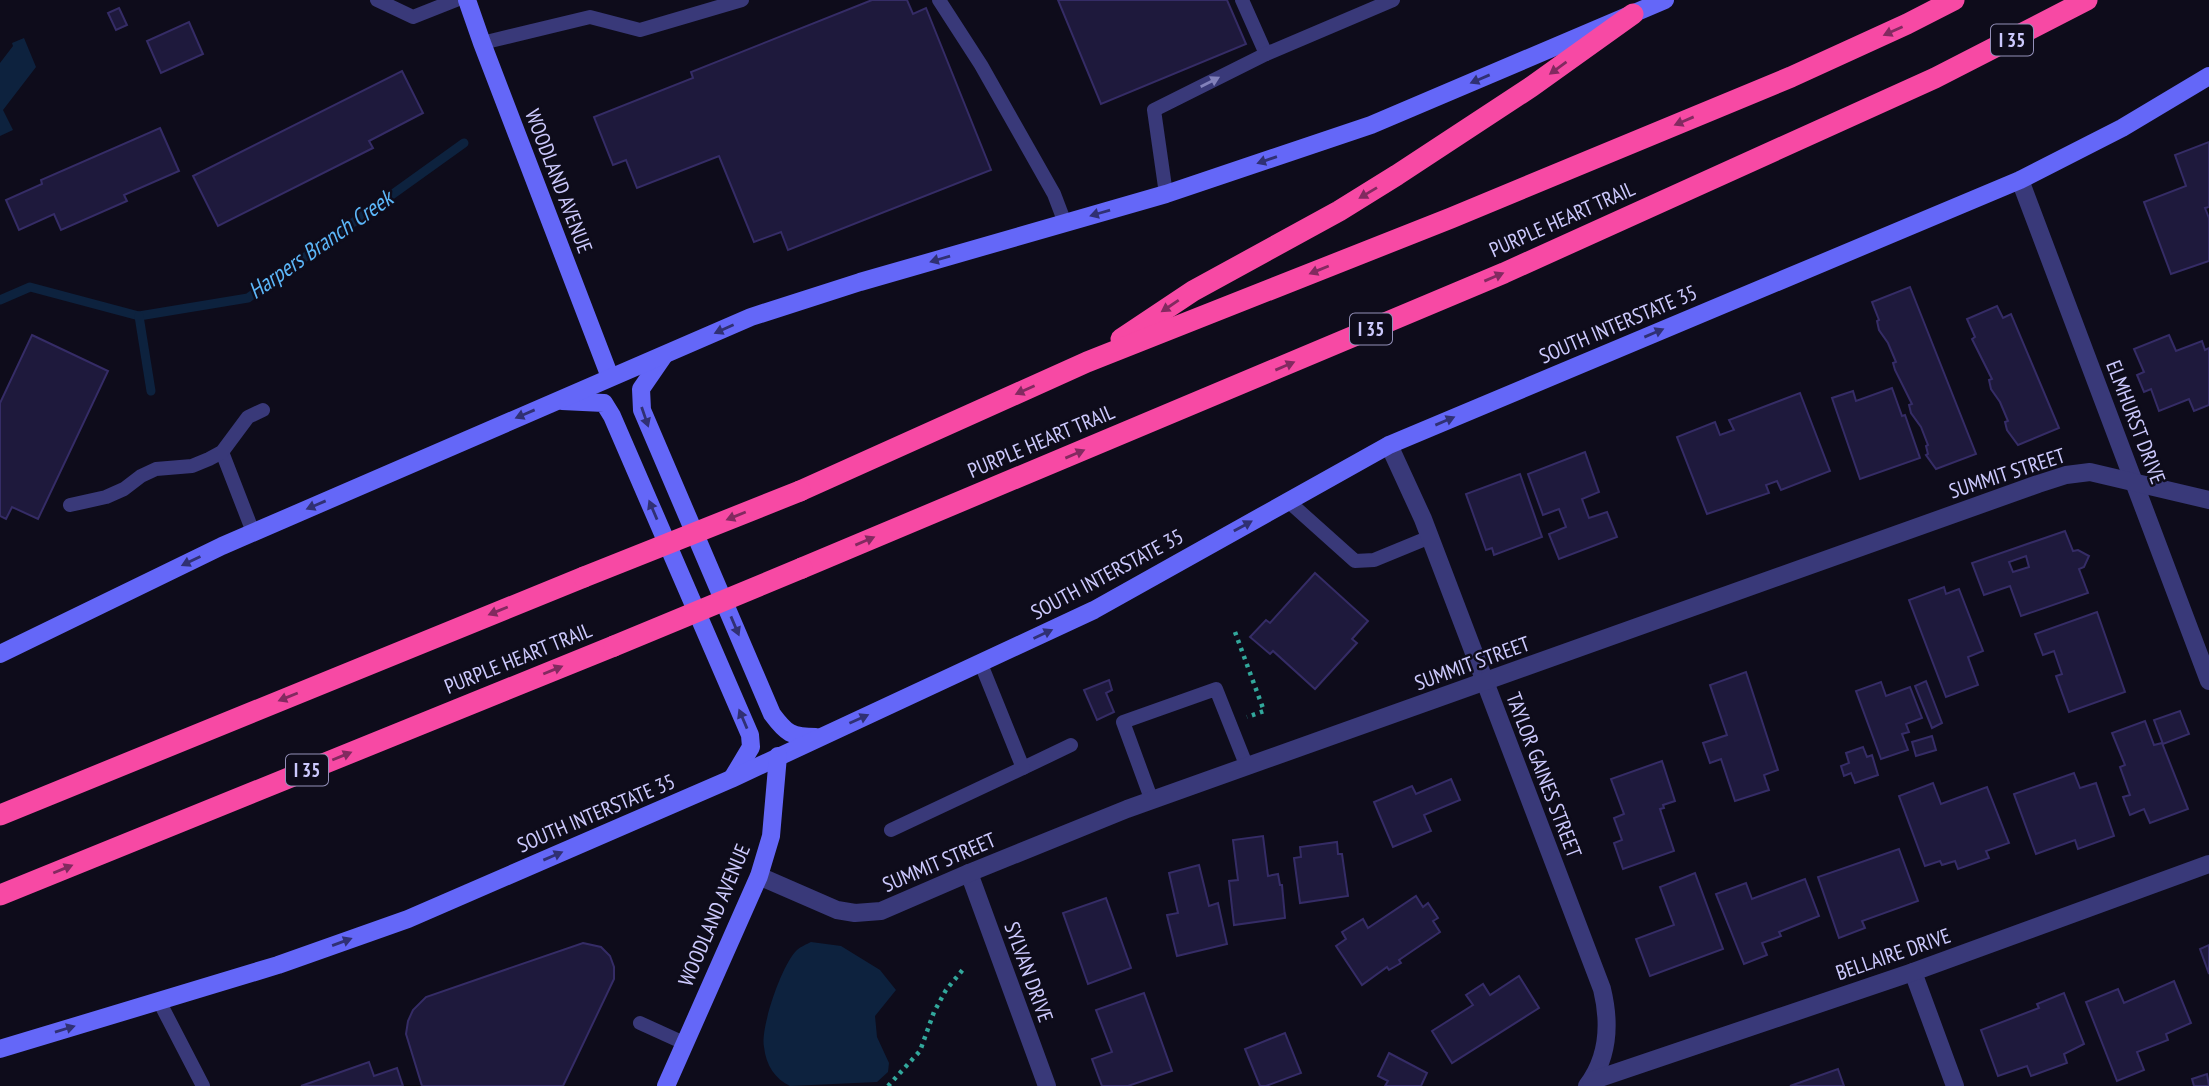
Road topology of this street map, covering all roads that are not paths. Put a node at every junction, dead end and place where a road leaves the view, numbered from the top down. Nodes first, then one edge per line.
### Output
1 (377, 0) edge
2 (456, 0) edge
3 (467, 0) edge
4 (742, 0) edge
5 (939, 0) edge
6 (1242, 0) edge
7 (1393, 0) edge
8 (1665, 0) edge
9 (1954, 0) edge
10 (2087, 0) edge
11 (1633, 14) junction
12 (482, 43) junction
13 (1266, 54) junction
14 (2209, 76) edge
15 (2020, 180) junction
16 (1166, 194) junction
17 (1065, 223) junction
18 (663, 357) junction
19 (1087, 362) junction
20 (610, 377) junction
21 (557, 401) junction
22 (263, 410) dead end
23 (1389, 445) junction
24 (222, 452) junction
25 (2135, 483) junction
26 (2209, 500) edge
27 (1288, 501) junction
28 (70, 505) dead end
29 (253, 532) junction
30 (1430, 537) junction
31 (0, 654) edge
32 (981, 664) junction
33 (2209, 681) edge
34 (1484, 682) junction
35 (817, 737) junction
36 (1071, 745) dead end
37 (778, 755) junction
38 (1247, 767) junction
39 (1023, 768) junction
40 (731, 779) junction
41 (1152, 801) junction
42 (0, 815) edge
43 (891, 830) dead end
44 (2209, 864) edge
45 (969, 873) junction
46 (759, 876) junction
47 (0, 895) edge
48 (1913, 972) junction
49 (159, 1001) junction
50 (640, 1023) dead end
51 (684, 1043) junction
52 (0, 1049) edge
53 (1589, 1084) edge
54 (203, 1086) edge
55 (666, 1086) edge
56 (1047, 1086) edge
57 (1955, 1086) edge

1 - 2 lane
3 - 12 main road, WOODLAND AVENUE
4 - 12 lane
5 - 17 lane
6 - 13 lane
7 - 13 lane
8 - 11 main road
9 -> 19 highway, PURPLE HEART TRAIL
47 -> 10 highway, PURPLE HEART TRAIL / I 35, bridge
11 -> 16 main road
11 -> 19 highway
12 - 20 main road, WOODLAND AVENUE
16 -> 13 lane
14 - 15 main road, SOUTH INTERSTATE 35
23 -> 15 main road, SOUTH INTERSTATE 35
15 - 25 street, ELMHURST DRIVE
16 -> 17 main road
17 -> 18 main road
18 - 20 main road
18 -> 35 main road
19 -> 42 highway, PURPLE HEART TRAIL, bridge
20 - 21 main road
21 -> 29 main road
40 -> 21 main road
22 - 24 lane
23 - 27 main road, SOUTH INTERSTATE 35
23 - 30 street, TAYLOR GAINES STREET
24 - 28 lane
24 - 29 lane
25 - 26 street, SUMMIT STREET
25 - 33 street, ELMHURST DRIVE
25 - 34 street, SUMMIT STREET
27 - 30 lane
32 -> 27 main road, SOUTH INTERSTATE 35
29 -> 31 main road
30 - 34 street, TAYLOR GAINES STREET
35 -> 32 main road, SOUTH INTERSTATE 35
32 - 39 lane
34 - 38 street, SUMMIT STREET
34 - 53 street, TAYLOR GAINES STREET
35 - 37 main road, SOUTH INTERSTATE 35
36 - 39 lane
37 - 40 main road, SOUTH INTERSTATE 35
37 - 46 main road, WOODLAND AVENUE
38 - 41 street, SUMMIT STREET
38 - 41 lane
39 - 43 lane
49 -> 40 main road, SOUTH INTERSTATE 35
41 - 45 street, SUMMIT STREET
44 - 48 street, BELLAIRE DRIVE
45 - 46 street, SUMMIT STREET
45 - 56 street, SYLVAN DRIVE
46 - 51 main road, WOODLAND AVENUE
48 - 53 street, BELLAIRE DRIVE
48 - 57 street
52 -> 49 main road, SOUTH INTERSTATE 35
49 - 54 lane
50 - 51 lane
51 - 55 main road, WOODLAND AVENUE

